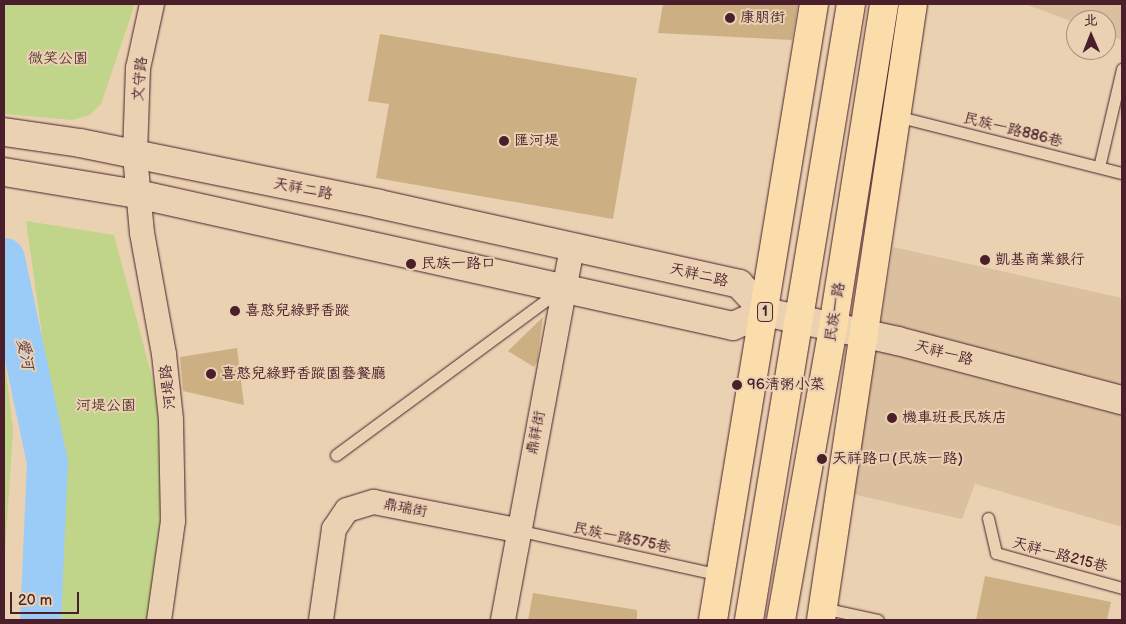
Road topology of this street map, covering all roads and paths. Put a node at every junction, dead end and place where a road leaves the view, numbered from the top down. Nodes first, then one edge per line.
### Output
1 (152, 4) edge
2 (814, 4) edge
3 (851, 4) edge
4 (884, 4) edge
5 (913, 4) edge
6 (1122, 69) edge
7 (896, 116) junction
8 (17, 133) edge
9 (135, 155) junction
10 (1099, 167) junction
11 (17, 173) edge
12 (1122, 173) edge
13 (137, 194) junction
14 (572, 247) junction
15 (564, 286) junction
16 (765, 312) junction
17 (800, 320) junction
18 (833, 327) junction
19 (864, 334) junction
20 (1122, 400) edge
21 (336, 454) dead end
22 (988, 518) dead end
23 (518, 530) junction
24 (720, 574) junction
25 (1122, 588) edge
26 (822, 614) edge
27 (159, 620) edge
28 (321, 620) edge
29 (502, 620) edge
30 (713, 620) edge
31 (749, 620) edge
32 (781, 620) edge
33 (878, 620) edge

1 - 9 street, 文守路
2 - 16 main road, 1
3 - 17 main road
4 - 18 main road, 民族一路
5 - 7 main road, 民族一路
6 - 10 lane
7 - 10 lane, 民族一路886巷
7 - 19 main road, 民族一路
8 - 9 street, 天祥二路
9 - 13 street, 河堤路
9 - 14 street, 天祥二路
10 - 12 lane, 民族一路886巷
11 - 13 street
13 - 15 street
13 - 27 street, 河堤路
14 - 15 street, 鼎祥街
14 - 16 street, 天祥二路
15 - 16 street
15 - 21 lane
15 - 23 street, 鼎祥街
16 - 17 street, 天祥一路
16 - 24 main road, 1
17 - 18 street, 天祥一路
17 - 31 main road
18 - 19 street, 天祥一路
18 - 32 main road, 民族一路
19 - 20 street, 天祥一路
19 - 26 main road, 民族一路
22 - 25 lane, 天祥一路215巷
23 - 24 lane, 民族一路575巷
23 - 28 street, 鼎瑞街
23 - 29 street, 鼎祥街
24 - 30 main road, 1
26 - 33 lane

